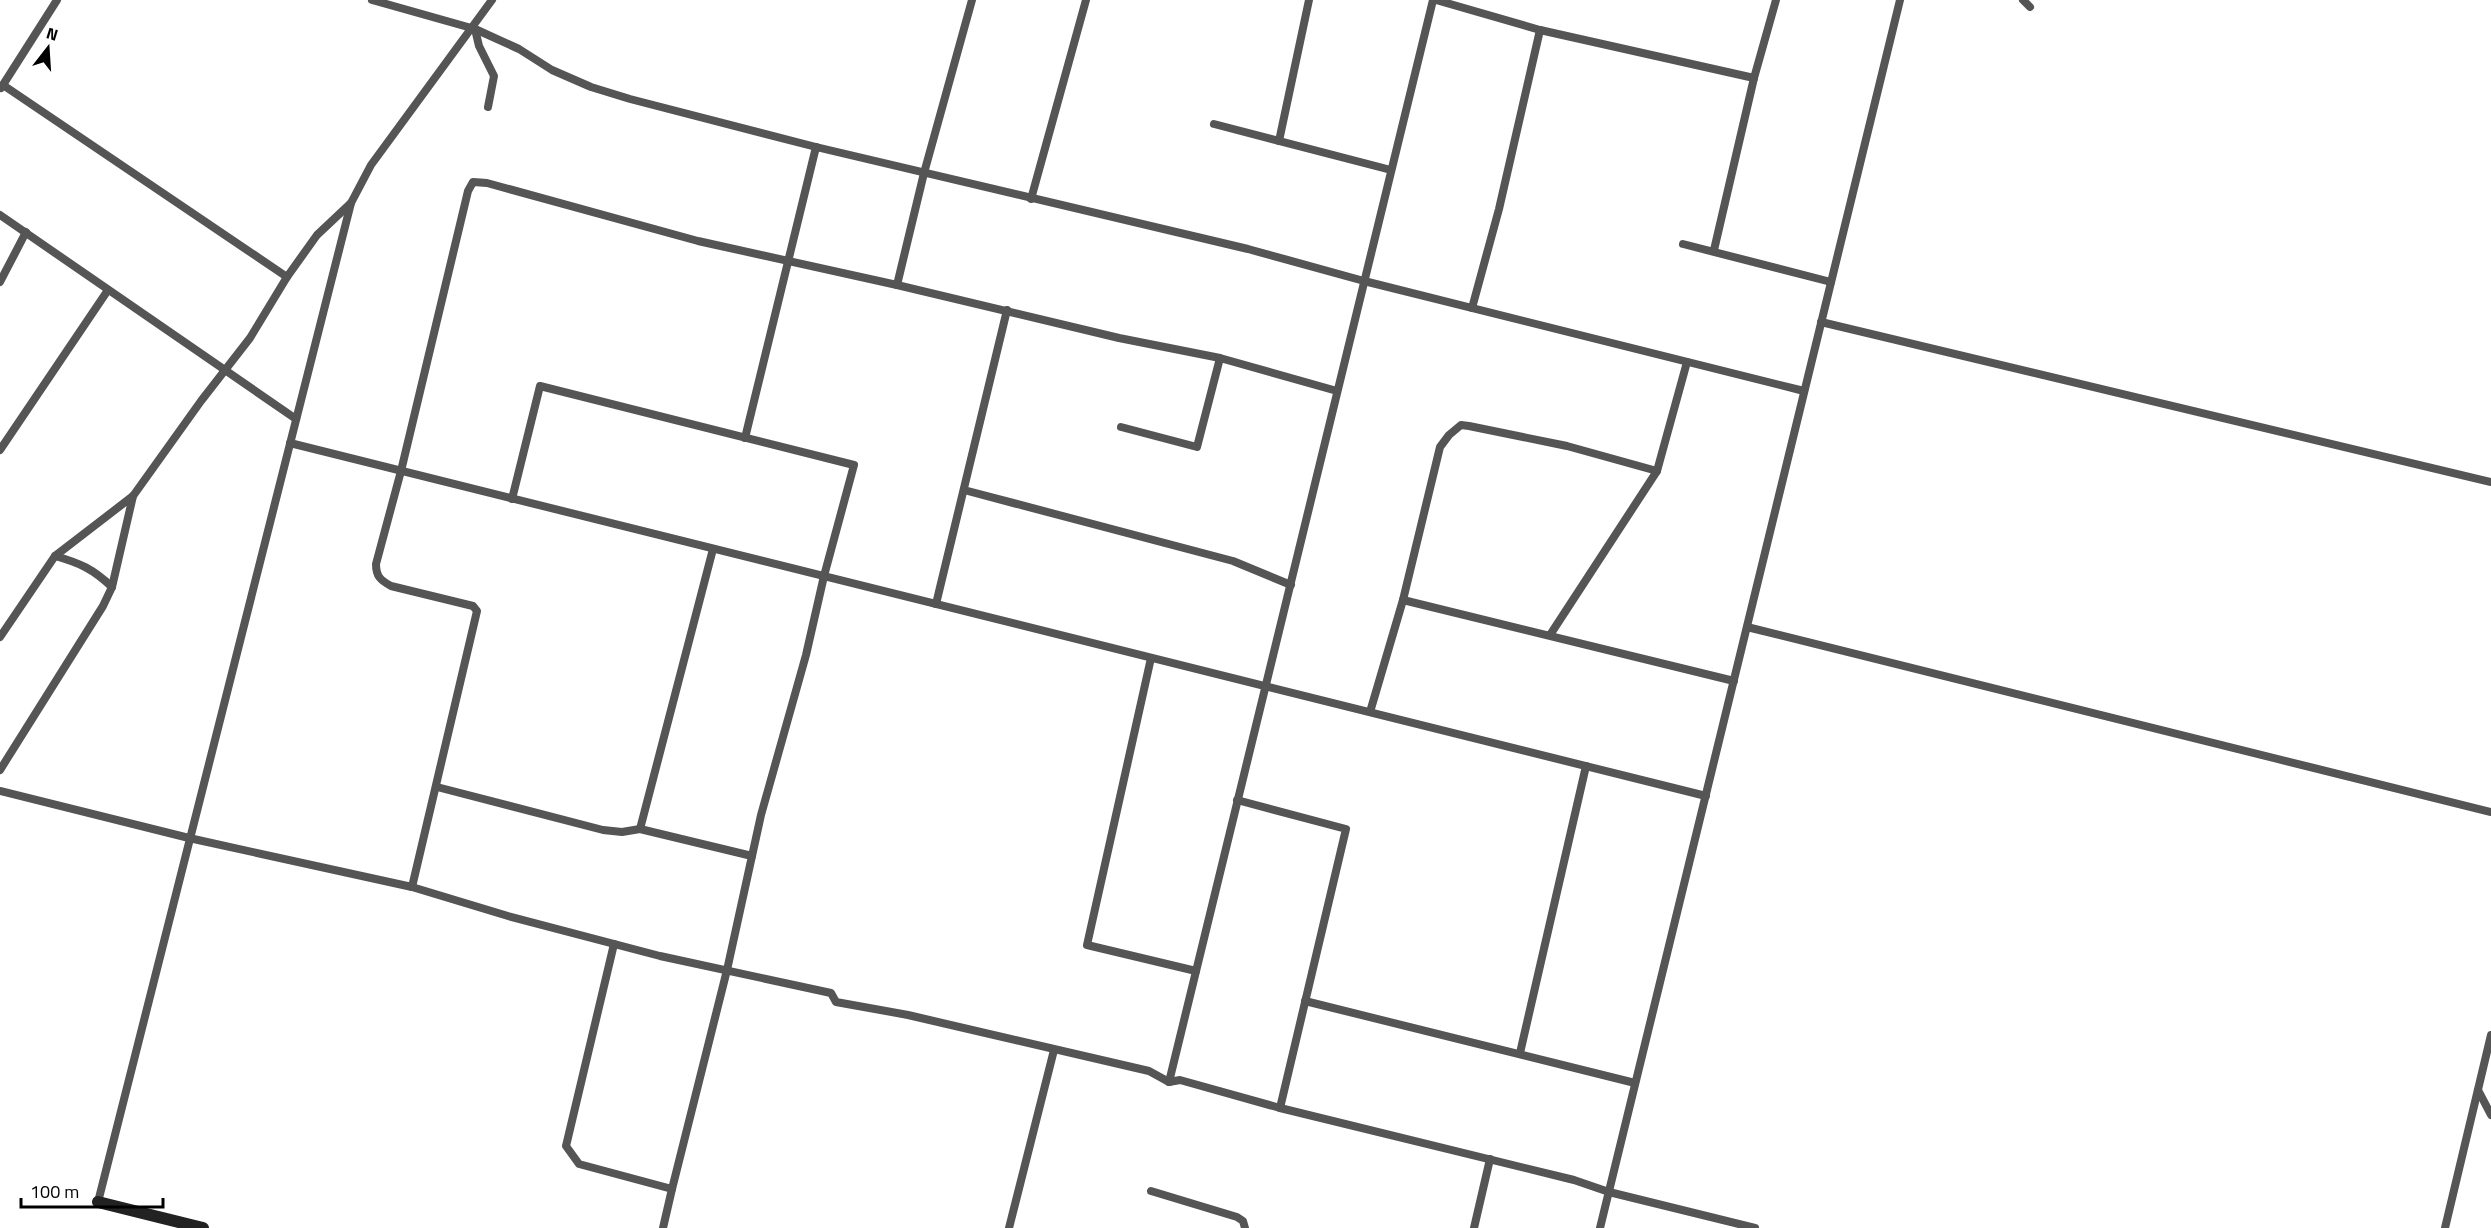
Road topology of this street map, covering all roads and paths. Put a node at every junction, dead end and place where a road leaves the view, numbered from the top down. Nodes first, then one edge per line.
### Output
1 (57, 0) edge
2 (372, 0) edge
3 (492, 0) edge
4 (972, 0) edge
5 (1086, 0) edge
6 (1309, 0) edge
7 (1434, 0) edge
8 (1776, 0) edge
9 (1900, 0) edge
10 (2023, 0) edge
11 (2030, 7) dead end
12 (472, 28) junction
13 (1540, 30) junction
14 (1754, 78) junction
15 (1, 87) edge
16 (488, 107) dead end
17 (1214, 124) dead end
18 (1279, 141) junction
19 (816, 147) junction
20 (1391, 170) junction
21 (924, 173) junction
22 (1031, 199) junction
23 (351, 203) junction
24 (0, 215) edge
25 (26, 232) junction
26 (1683, 244) dead end
27 (1714, 250) junction
28 (788, 262) junction
29 (287, 277) junction
30 (1364, 281) junction
31 (0, 282) edge
32 (1831, 282) junction
33 (897, 285) junction
34 (108, 290) junction
35 (1472, 308) junction
36 (1007, 310) junction
37 (1821, 322) junction
38 (1220, 358) junction
39 (1687, 362) junction
40 (226, 371) junction
41 (1337, 391) junction
42 (1804, 391) junction
43 (296, 419) junction
44 (1121, 427) dead end
45 (745, 438) junction
46 (290, 443) junction
47 (0, 450) edge
48 (400, 471) junction
49 (1657, 471) junction
50 (2491, 482) edge
51 (964, 490) junction
52 (133, 496) junction
53 (512, 499) junction
54 (713, 549) junction
55 (55, 556) junction
56 (824, 576) junction
57 (1291, 585) junction
58 (112, 587) junction
59 (1403, 600) junction
60 (936, 604) junction
61 (1747, 627) junction
62 (1550, 635) junction
63 (0, 637) edge
64 (1151, 658) junction
65 (1734, 681) junction
66 (1265, 686) junction
67 (1370, 712) junction
68 (1586, 766) junction
69 (0, 770) edge
70 (436, 787) junction
71 (0, 791) edge
72 (1706, 796) junction
73 (1237, 800) junction
74 (2491, 812) edge
75 (640, 829) junction
76 (189, 838) junction
77 (752, 856) junction
78 (412, 887) junction
79 (614, 944) junction
80 (727, 970) junction
81 (1196, 971) junction
82 (1305, 1001) junction
83 (2491, 1035) edge
84 (1054, 1050) junction
85 (1520, 1053) junction
86 (1169, 1082) junction
87 (1635, 1083) junction
88 (2478, 1090) junction
89 (1280, 1108) junction
90 (2491, 1115) edge
91 (1490, 1159) junction
92 (672, 1189) junction
93 (1151, 1191) dead end
94 (1609, 1192) junction
95 (98, 1202) joint
96 (202, 1228) edge
97 (663, 1228) edge
98 (1009, 1228) edge
99 (1245, 1228) edge
100 (1474, 1228) edge
101 (1600, 1228) edge
102 (1755, 1228) edge
103 (2445, 1228) edge

1 - 15 street
2 - 12 street
3 - 12 street
4 - 21 street
5 - 22 street
6 - 18 street
7 - 13 street
7 - 20 street
8 - 14 street
9 - 32 street
10 - 11 street
12 - 16 street
12 - 19 street
12 - 23 street
13 - 14 street
13 - 35 street
14 - 27 street
15 - 29 street
17 - 18 street
18 - 20 street
19 - 21 street
19 - 28 street
20 - 30 street
21 - 22 street
21 - 33 street
22 - 30 street
23 - 29 street
23 - 43 street
24 - 25 street
25 - 31 street
25 - 34 street
26 - 27 street
27 - 32 street
28 - 33 street
28 - 45 street
28 - 48 street
29 - 40 street
30 - 35 street
30 - 41 street
32 - 37 street
33 - 36 street
34 - 40 street
34 - 47 street
35 - 39 street
36 - 38 street
36 - 51 street
37 - 42 street
37 - 50 street
38 - 41 street
38 - 44 street
39 - 42 street
39 - 49 street
40 - 43 street
40 - 52 street
41 - 57 street
42 - 61 street
43 - 46 street
45 - 53 street
45 - 56 street
46 - 48 street
46 - 76 street
48 - 53 street
48 - 70 street
49 - 59 street
49 - 62 street
51 - 57 street
51 - 60 street
52 - 55 street
52 - 58 street
53 - 54 street
54 - 56 street
54 - 75 street
55 - 58 street
55 - 63 street
56 - 60 street
56 - 77 street
57 - 66 street
58 - 69 street
59 - 62 street
59 - 67 street
60 - 64 street
61 - 65 street
61 - 74 street
62 - 65 street
64 - 66 street
64 - 81 street
65 - 72 street
66 - 67 street
66 - 73 street
67 - 68 street
68 - 72 street
68 - 85 street
70 - 75 street
70 - 78 street
71 - 76 street
72 - 87 street
73 - 81 street
73 - 82 street
75 - 77 street
76 - 78 street
76 - 95 street
77 - 80 street
78 - 79 street
79 - 80 street
79 - 92 street
80 - 84 street
80 - 92 street
81 - 86 street
82 - 85 street
82 - 89 street
83 - 88 street
84 - 86 street
84 - 98 street
85 - 87 street
86 - 89 street
87 - 94 street
88 - 90 street
88 - 103 street
89 - 91 street
91 - 94 street
91 - 100 street
92 - 97 street
93 - 99 street
94 - 101 street
94 - 102 street
95 - 96 street

